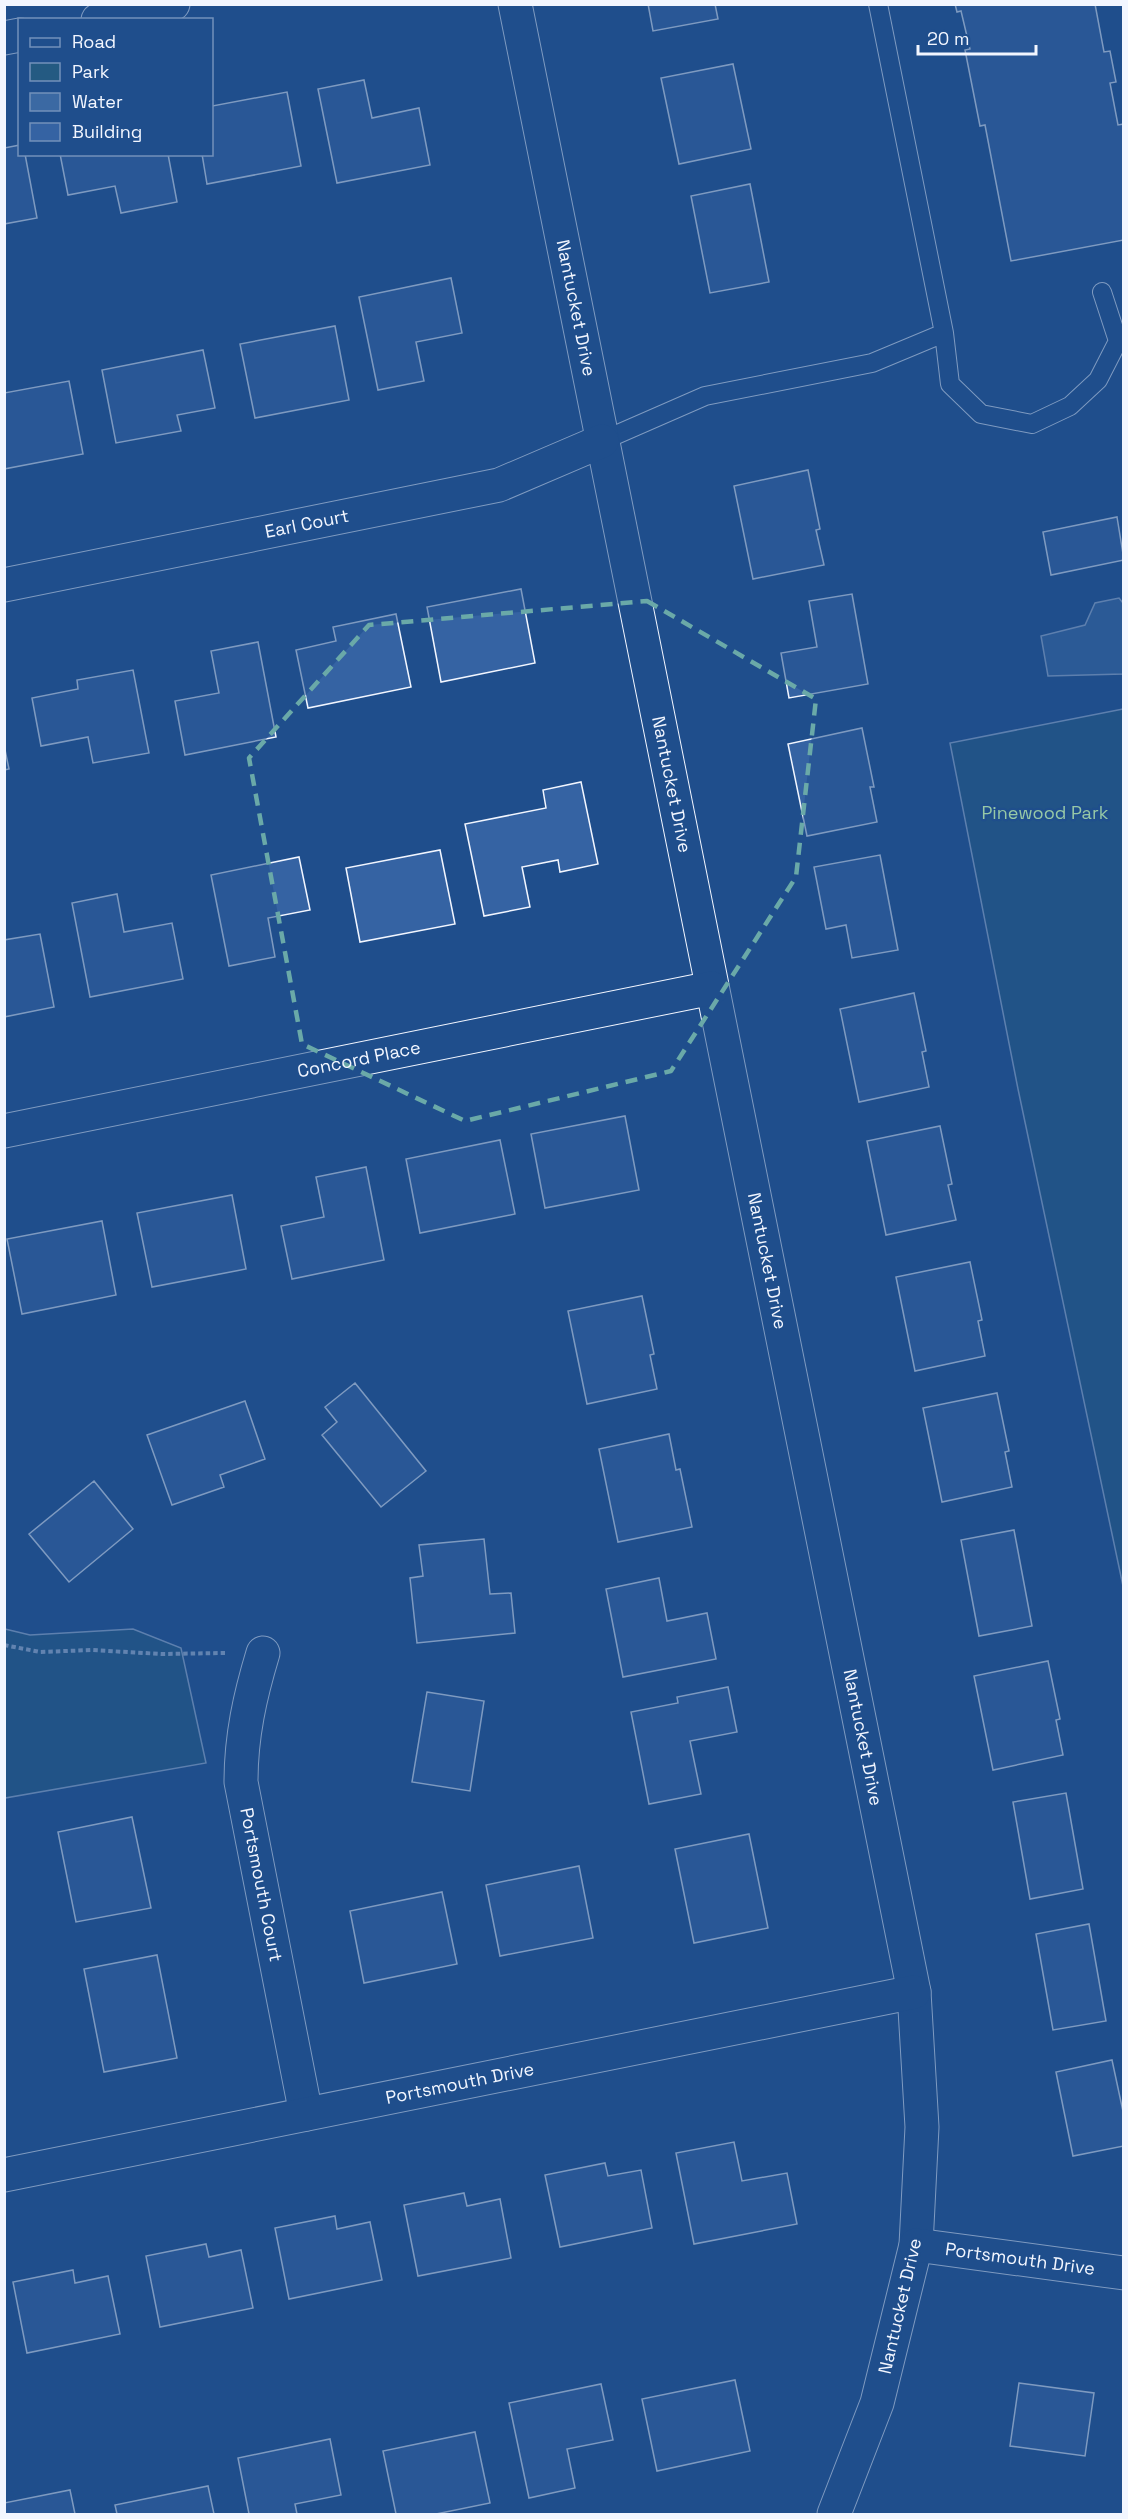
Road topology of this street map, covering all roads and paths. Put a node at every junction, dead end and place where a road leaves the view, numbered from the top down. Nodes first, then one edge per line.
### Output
1 (173, 4) edge
2 (515, 4) edge
3 (879, 4) edge
4 (107, 18) edge
5 (1102, 292) dead end
6 (944, 333) junction
7 (602, 441) junction
8 (4, 585) edge
9 (712, 988) junction
10 (4, 1131) edge
11 (4, 1645) edge
12 (263, 1653) joint
13 (914, 1992) junction
14 (306, 2114) junction
15 (4, 2175) edge
16 (916, 2245) junction
17 (1124, 2273) edge
18 (834, 2514) edge

1 - 4 street
2 - 7 street, Nantucket Drive
3 - 6 lane
5 - 6 lane
6 - 7 lane
7 - 8 street, Earl Court
7 - 9 street, Nantucket Drive
9 - 10 street, Concord Place
9 - 13 street, Nantucket Drive
11 - 12 path
12 - 14 street, Portsmouth Court
13 - 14 street, Portsmouth Drive
13 - 16 street, Nantucket Drive
14 - 15 street, Portsmouth Drive
16 - 17 street, Portsmouth Drive
16 - 18 street, Nantucket Drive

